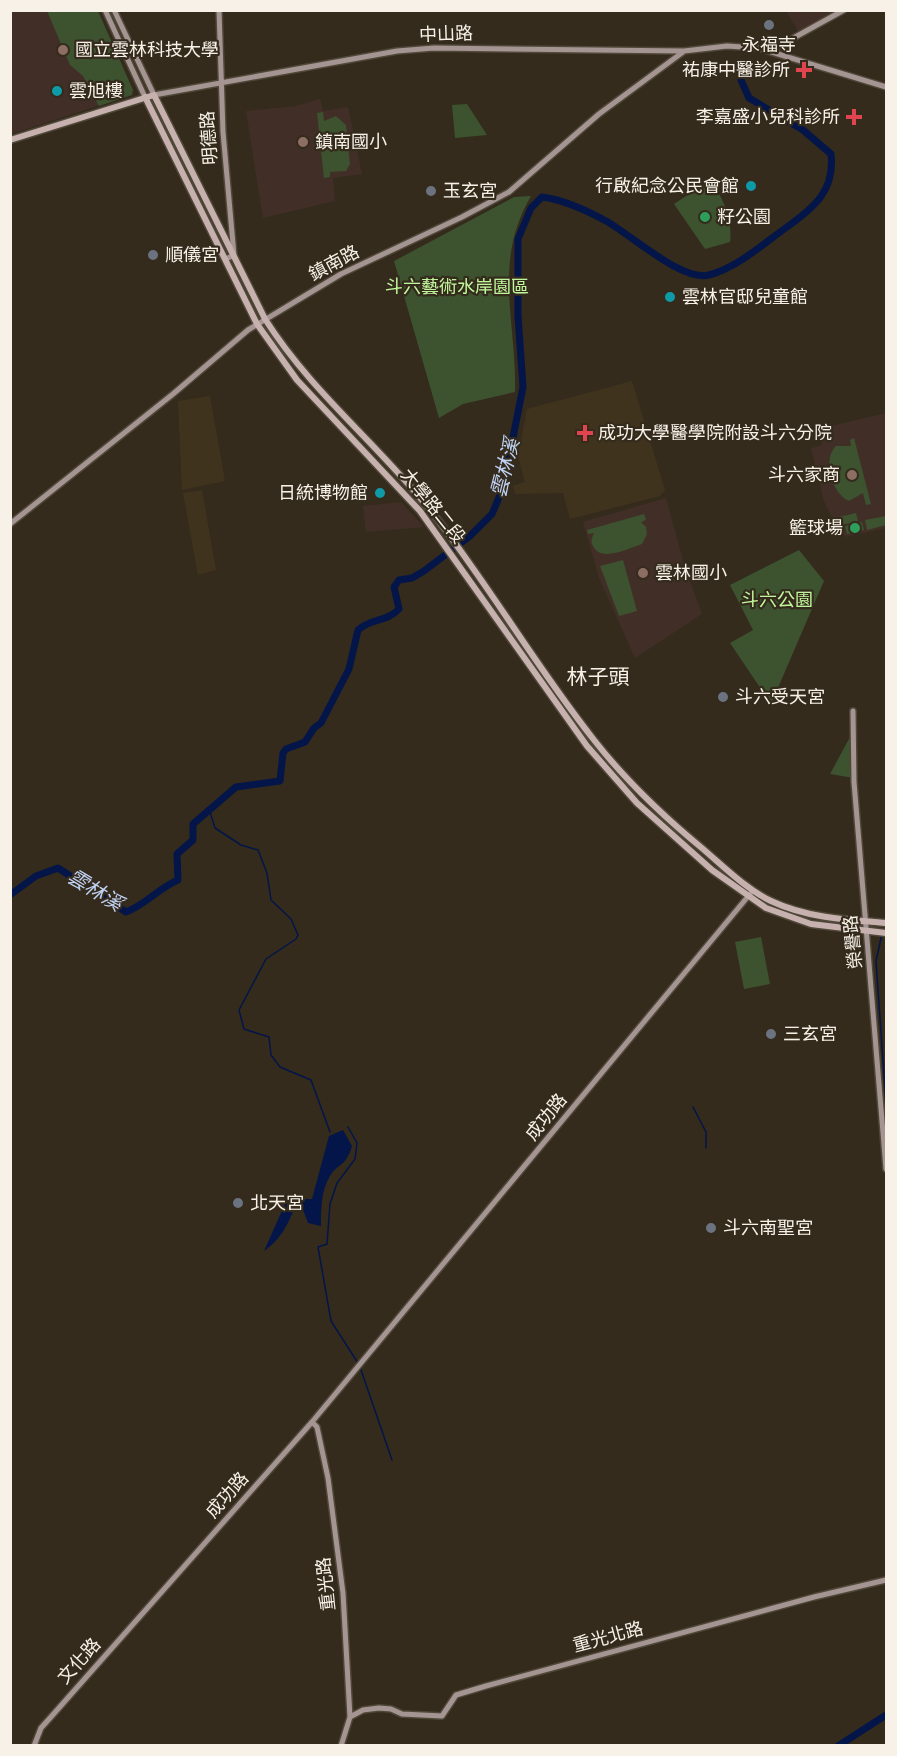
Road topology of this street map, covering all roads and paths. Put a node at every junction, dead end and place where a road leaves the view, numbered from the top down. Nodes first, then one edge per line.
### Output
1 (105, 10) edge
2 (114, 10) edge
3 (219, 10) edge
4 (844, 10) edge
5 (684, 51) junction
6 (768, 51) junction
7 (220, 84) junction
8 (886, 87) edge
9 (154, 96) junction
10 (145, 97) junction
11 (10, 140) edge
12 (234, 255) junction
13 (226, 259) junction
14 (265, 320) junction
15 (257, 324) junction
16 (304, 375) junction
17 (297, 380) junction
18 (10, 524) edge
19 (507, 617) junction
20 (499, 621) junction
21 (853, 711) dead end
22 (614, 764) junction
23 (608, 770) junction
24 (751, 893) junction
25 (866, 922) junction
26 (886, 923) edge
27 (867, 931) junction
28 (886, 933) edge
29 (886, 1169) edge
30 (312, 1422) junction
31 (886, 1580) edge
32 (141, 1615) joint
33 (350, 1717) junction
34 (34, 1746) edge
35 (341, 1746) edge

1 - 10 street
2 - 9 street
3 - 7 street, 明德路
4 - 6 street
5 - 6 street, 中山路
5 - 7 street, 中山路
5 - 14 street, 鎮南路
6 - 8 street, 中山路
7 - 9 street, 中山路
7 - 12 street, 明德路
9 - 10 main road, 中山路
9 - 12 main road, 大學路二段
10 - 11 main road, 中山路
10 - 13 main road, 大學路二段
12 - 13 street
12 - 14 main road, 大學路二段
13 - 15 main road, 大學路二段
14 - 15 street, 鎮南路
14 - 16 main road, 大學路二段
15 - 17 main road, 大學路二段
15 - 18 street, 鎮南路
16 - 17 main road
16 - 19 main road, 大學路二段
17 - 20 main road, 大學路二段
19 - 20 main road
19 - 22 main road, 大學路二段
20 - 23 main road, 大學路二段
21 - 25 street, 榮譽路
22 - 23 main road
22 - 24 main road, 大學路二段
23 - 24 main road, 大學路二段
24 - 25 main road
24 - 27 main road
24 - 30 street, 成功路
25 - 26 main road
25 - 27 street, 榮譽路
27 - 28 main road
27 - 29 street, 榮譽路
30 - 32 street, 成功路
30 - 33 street, 重光路
31 - 33 street, 重光北路
32 - 34 street, 文化路
33 - 35 street, 重光路

